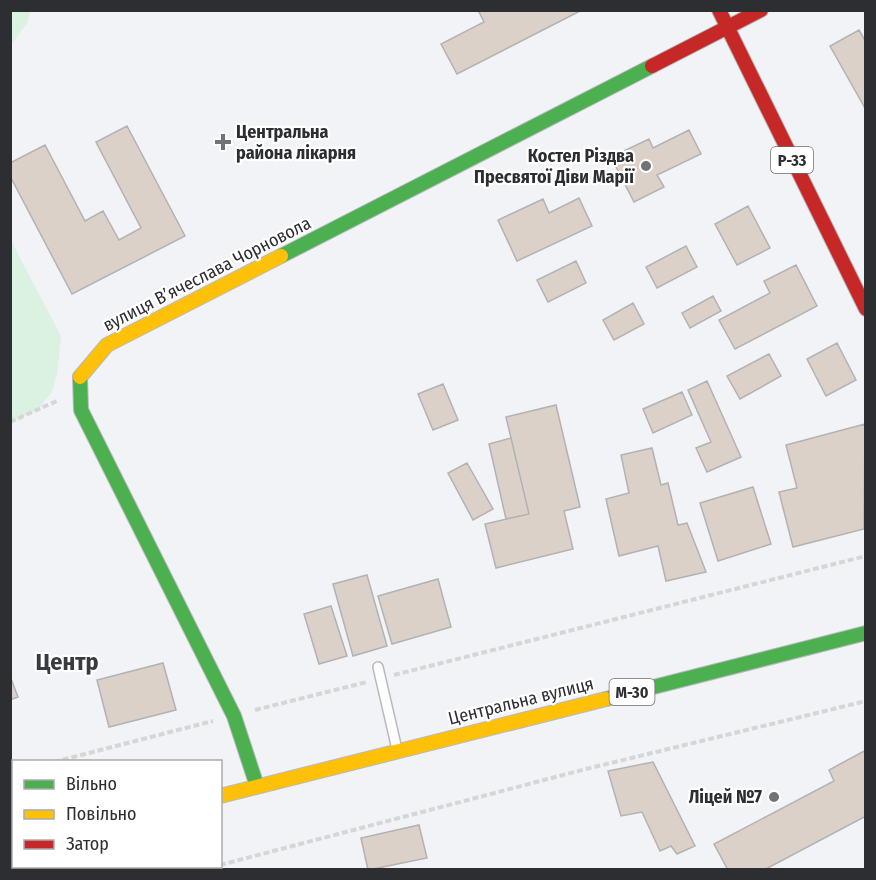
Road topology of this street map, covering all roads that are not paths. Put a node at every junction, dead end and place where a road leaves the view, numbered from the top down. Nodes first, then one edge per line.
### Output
1 (719, 10) edge
2 (761, 10) edge
3 (728, 27) junction
4 (866, 309) edge
5 (866, 633) edge
6 (378, 667) dead end
7 (398, 751) junction
8 (257, 786) junction
9 (222, 795) edge

1 - 3 main road, Р-33
2 - 3 main road, вулиця Вʼячеслава Чорновола
3 - 4 main road, Р-33
3 - 8 main road, вулиця Вʼячеслава Чорновола
5 - 7 main road, Центральна вулиця / М-30
6 - 7 lane
7 - 8 main road, Центральна вулиця / М-30
8 - 9 main road, Центральна вулиця / М-30

